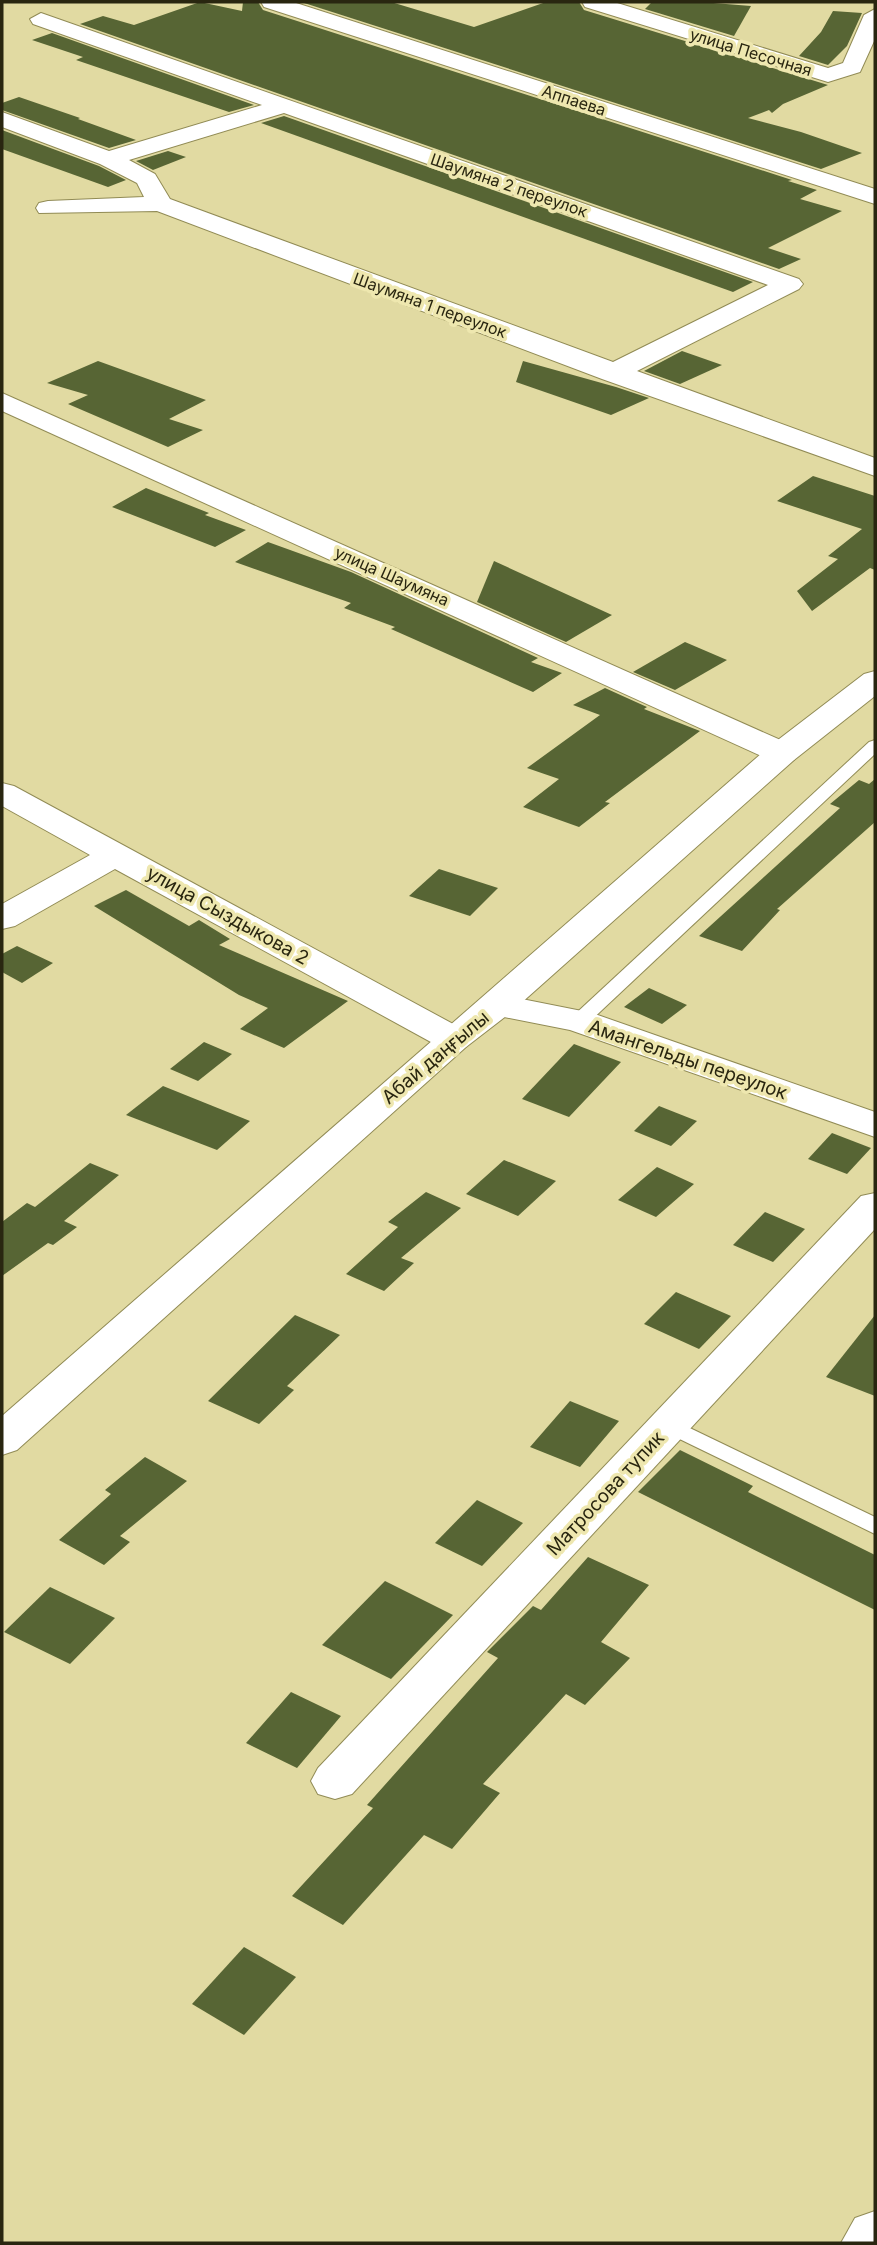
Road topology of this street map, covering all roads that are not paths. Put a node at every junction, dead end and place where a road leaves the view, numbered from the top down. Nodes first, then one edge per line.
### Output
1 (272, 2) edge
2 (593, 2) edge
3 (689, 11) dead end
4 (875, 15) edge
5 (41, 19) dead end
6 (675, 29) junction
7 (282, 106) junction
8 (2, 119) edge
9 (108, 159) junction
10 (875, 197) edge
11 (160, 204) junction
12 (48, 208) dead end
13 (612, 373) junction
14 (2, 401) edge
15 (875, 468) edge
16 (875, 681) edge
17 (875, 746) edge
18 (782, 753) junction
19 (2, 793) edge
20 (116, 854) junction
21 (2, 918) edge
22 (497, 1004) junction
23 (579, 1021) junction
24 (453, 1038) junction
25 (875, 1125) edge
26 (875, 1205) edge
27 (669, 1425) junction
28 (2, 1440) edge
29 (875, 1527) edge
30 (335, 1781) dead end
31 (875, 2235) edge
32 (869, 2243) edge

1 - 10 street, Аппаева
2 - 6 street, улица Песочная
3 - 6 street, улица Песочная
4 - 6 street, улица Песочная
5 - 7 street, Шаумяна 2 переулок
7 - 9 street
7 - 13 street, Шаумяна 2 переулок
8 - 9 street
9 - 11 street
11 - 12 street
11 - 13 street, Шаумяна 1 переулок
13 - 15 street, Шаумяна 1 переулок
14 - 18 street, улица Шаумяна
16 - 18 street, Абай даңғылы
17 - 23 lane
18 - 22 street, Абай даңғылы
19 - 20 street, улица Сыздыкова 2
20 - 21 street
20 - 24 street, улица Сыздыкова 2
22 - 23 street, Амангельды переулок
22 - 24 street, Абай даңғылы
23 - 25 street, Амангельды переулок
24 - 28 street, Абай даңғылы
26 - 27 street, Матросова тупик
27 - 29 lane
27 - 30 street, Матросова тупик
31 - 32 street

